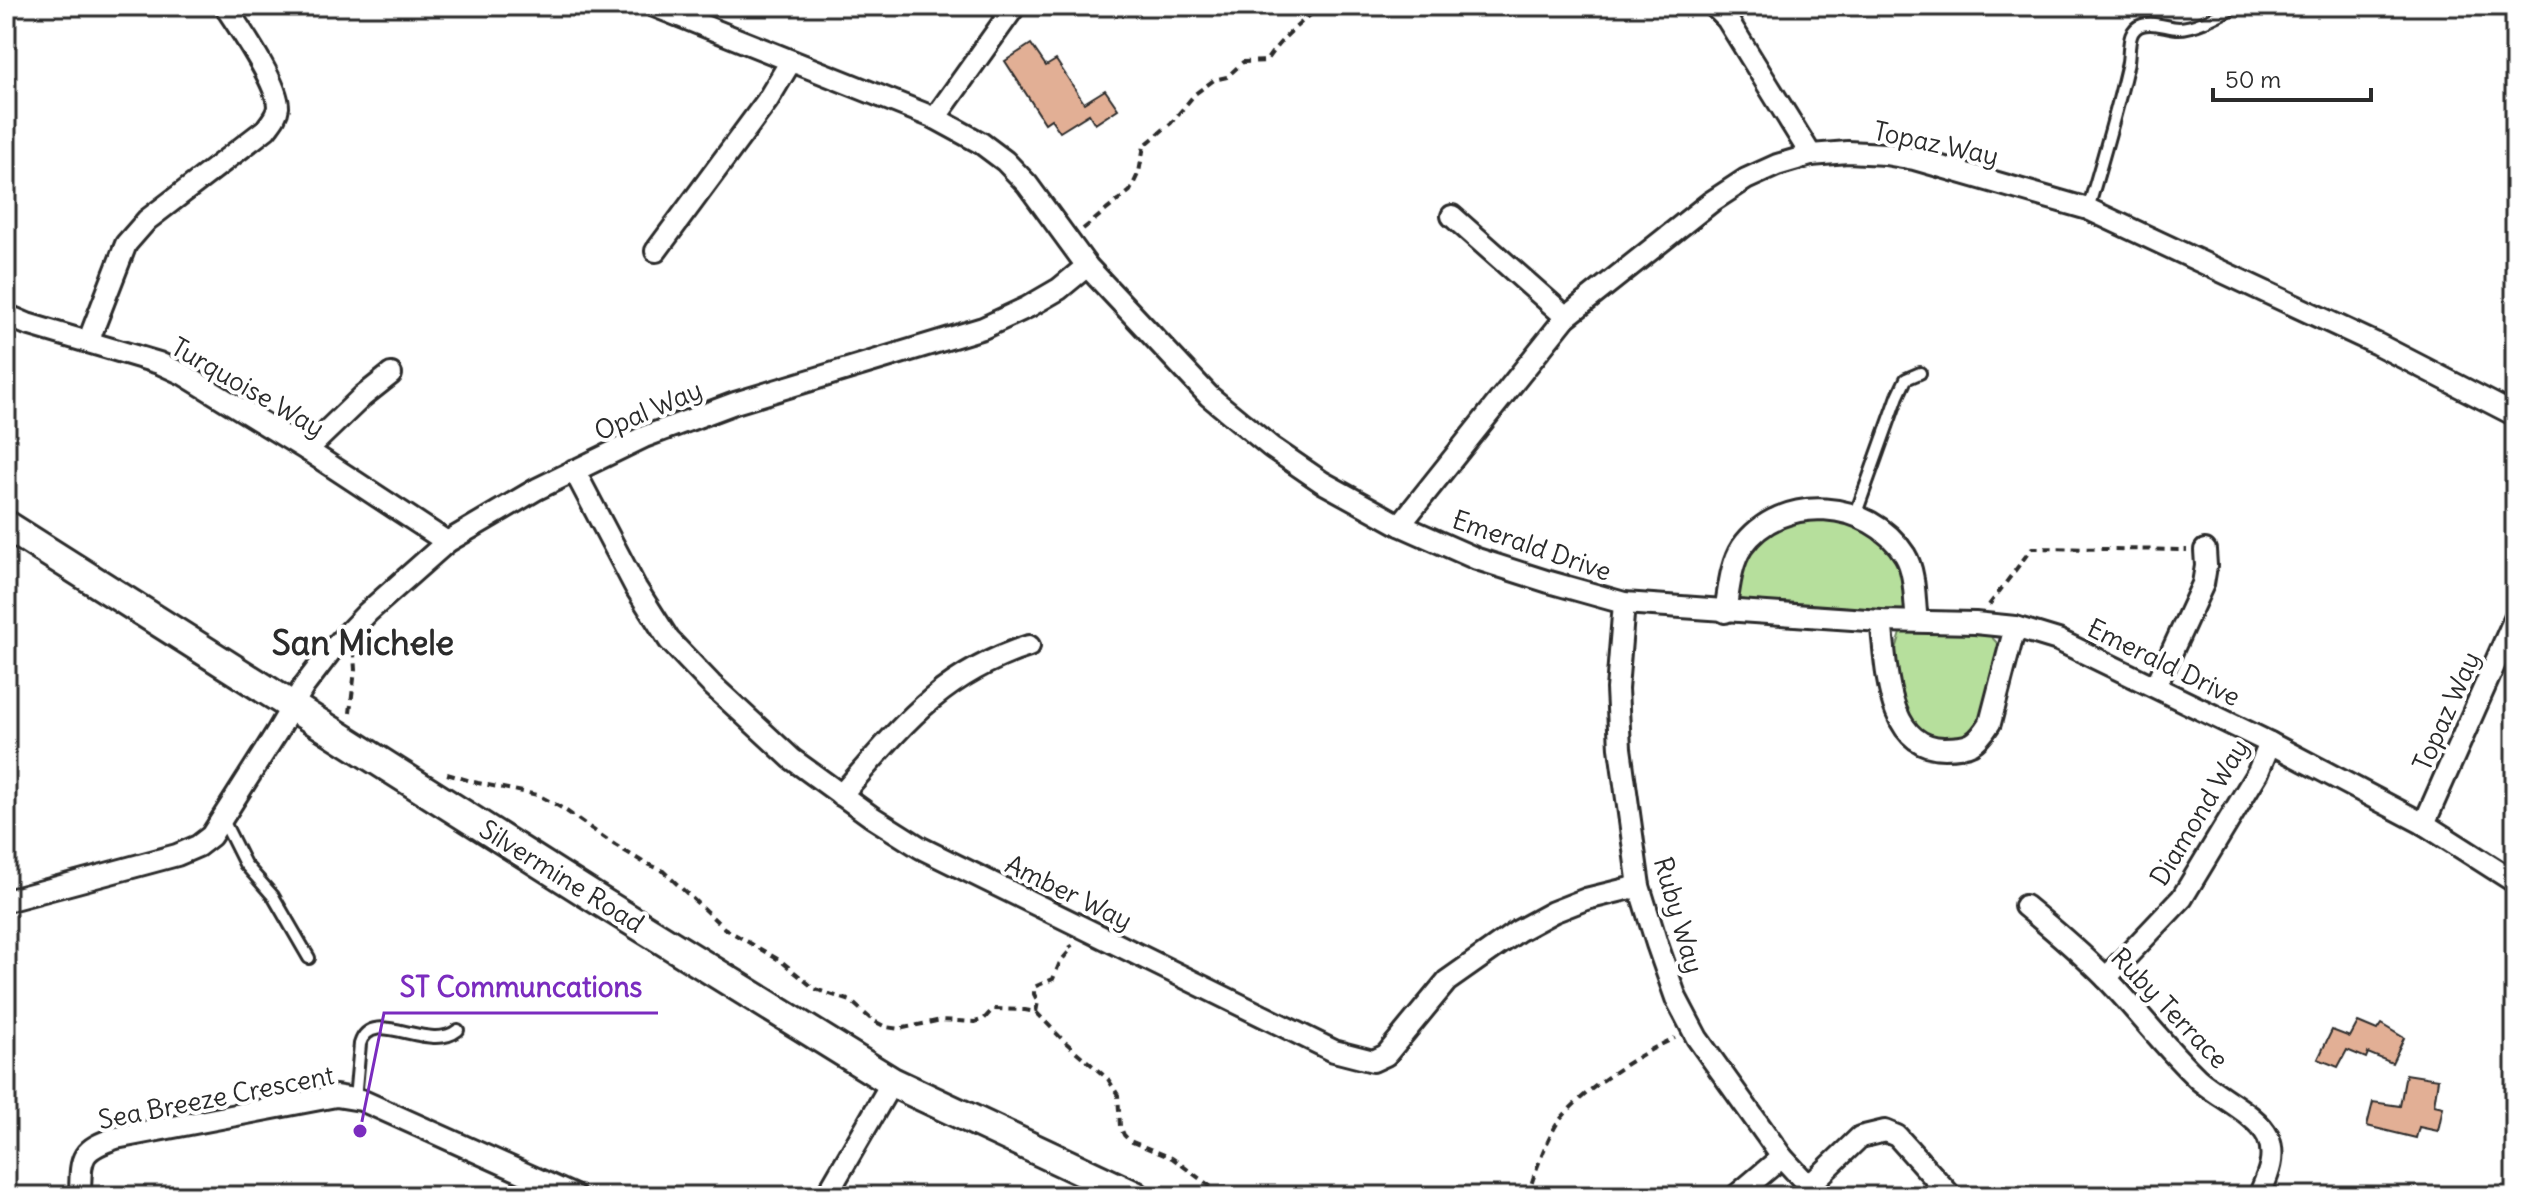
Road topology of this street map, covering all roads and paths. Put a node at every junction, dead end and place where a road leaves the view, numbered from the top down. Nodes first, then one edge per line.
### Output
1 (225, 6) edge
2 (654, 6) edge
3 (1015, 6) edge
4 (1322, 6) edge
5 (1714, 6) edge
6 (2236, 6) edge
7 (791, 61) junction
8 (935, 118) junction
9 (1811, 155) junction
10 (2088, 209) junction
11 (1452, 216) dead end
12 (1068, 239) junction
13 (656, 251) dead end
14 (1087, 266) junction
15 (6, 315) edge
16 (1566, 317) junction
17 (88, 342) junction
18 (1920, 373) dead end
19 (391, 374) dead end
20 (2515, 415) edge
21 (307, 450) junction
22 (574, 470) junction
23 (1855, 516) junction
24 (6, 525) edge
25 (1400, 525) junction
26 (447, 542) junction
27 (2205, 550) joint
28 (1624, 603) junction
29 (1725, 612) junction
30 (2515, 618) edge
31 (1881, 621) junction
32 (1917, 621) junction
33 (1975, 623) junction
34 (2015, 627) junction
35 (344, 637) junction
36 (1029, 646) dead end
37 (2156, 686) junction
38 (293, 706) junction
39 (349, 714) dead end
40 (2270, 743) junction
41 (441, 771) dead end
42 (841, 795) junction
43 (223, 820) junction
44 (2424, 824) junction
45 (2515, 882) edge
46 (1639, 886) junction
47 (6, 901) edge
48 (2025, 906) dead end
49 (1072, 923) junction
50 (309, 958) dead end
51 (2106, 978) junction
52 (1036, 1012) junction
53 (1692, 1029) junction
54 (458, 1030) dead end
55 (892, 1082) junction
56 (355, 1099) junction
57 (1782, 1157) junction
58 (1813, 1191) edge
59 (80, 1196) edge
60 (575, 1196) edge
61 (826, 1196) edge
62 (1135, 1196) edge
63 (1236, 1196) edge
64 (1528, 1196) edge
65 (1736, 1196) edge
66 (1951, 1196) edge
67 (2259, 1196) edge

1 - 17 street
2 - 7 street, Emerald Drive
3 - 8 street
4 - 12 path
5 - 9 street
6 - 10 lane
7 - 8 street, Emerald Drive
7 - 13 street
8 - 12 street, Emerald Drive
9 - 10 street, Topaz Way
9 - 16 street, Topaz Way
10 - 20 street, Topaz Way
11 - 16 street
12 - 14 street, Emerald Drive
14 - 22 street, Opal Way
14 - 25 street, Emerald Drive
15 - 17 street, Turquoise Way
16 - 25 street, Topaz Way
17 - 21 street, Turquoise Way
18 - 23 lane
19 - 21 street
21 - 26 street, Turquoise Way
22 - 26 street, Opal Way
22 - 42 street, Amber Way
23 - 29 street
23 - 32 street
24 - 38 street, Silvermine Road
25 - 28 street, Emerald Drive
26 - 35 street, Opal Way
27 - 33 path
27 - 37 street
28 - 29 street, Emerald Drive
28 - 46 street, Ruby Way
29 - 31 street, Emerald Drive
30 - 44 street, Topaz Way
31 - 32 street, Emerald Drive
31 - 34 street
32 - 33 street, Emerald Drive
33 - 34 street, Emerald Drive
34 - 37 street, Emerald Drive
35 - 38 street, Opal Way
35 - 39 path
36 - 42 street
37 - 40 street, Emerald Drive
38 - 43 street, Opal Way
38 - 55 street, Silvermine Road
40 - 44 street, Emerald Drive
40 - 51 street, Diamond Way
41 - 52 path
42 - 49 street, Amber Way
43 - 47 street, Opal Way
43 - 50 lane
44 - 45 street, Emerald Drive
46 - 49 street, Amber Way
46 - 53 street, Ruby Way
48 - 51 street, Ruby Terrace
49 - 52 path
51 - 67 street, Ruby Terrace
52 - 63 path
53 - 57 street, Ruby Way
53 - 64 path
54 - 56 lane
55 - 61 street
55 - 62 street, Silvermine Road
56 - 59 street, Sea Breeze Crescent
56 - 60 street, Sea Breeze Crescent
57 - 58 street, Ruby Way
57 - 65 street
58 - 66 street

